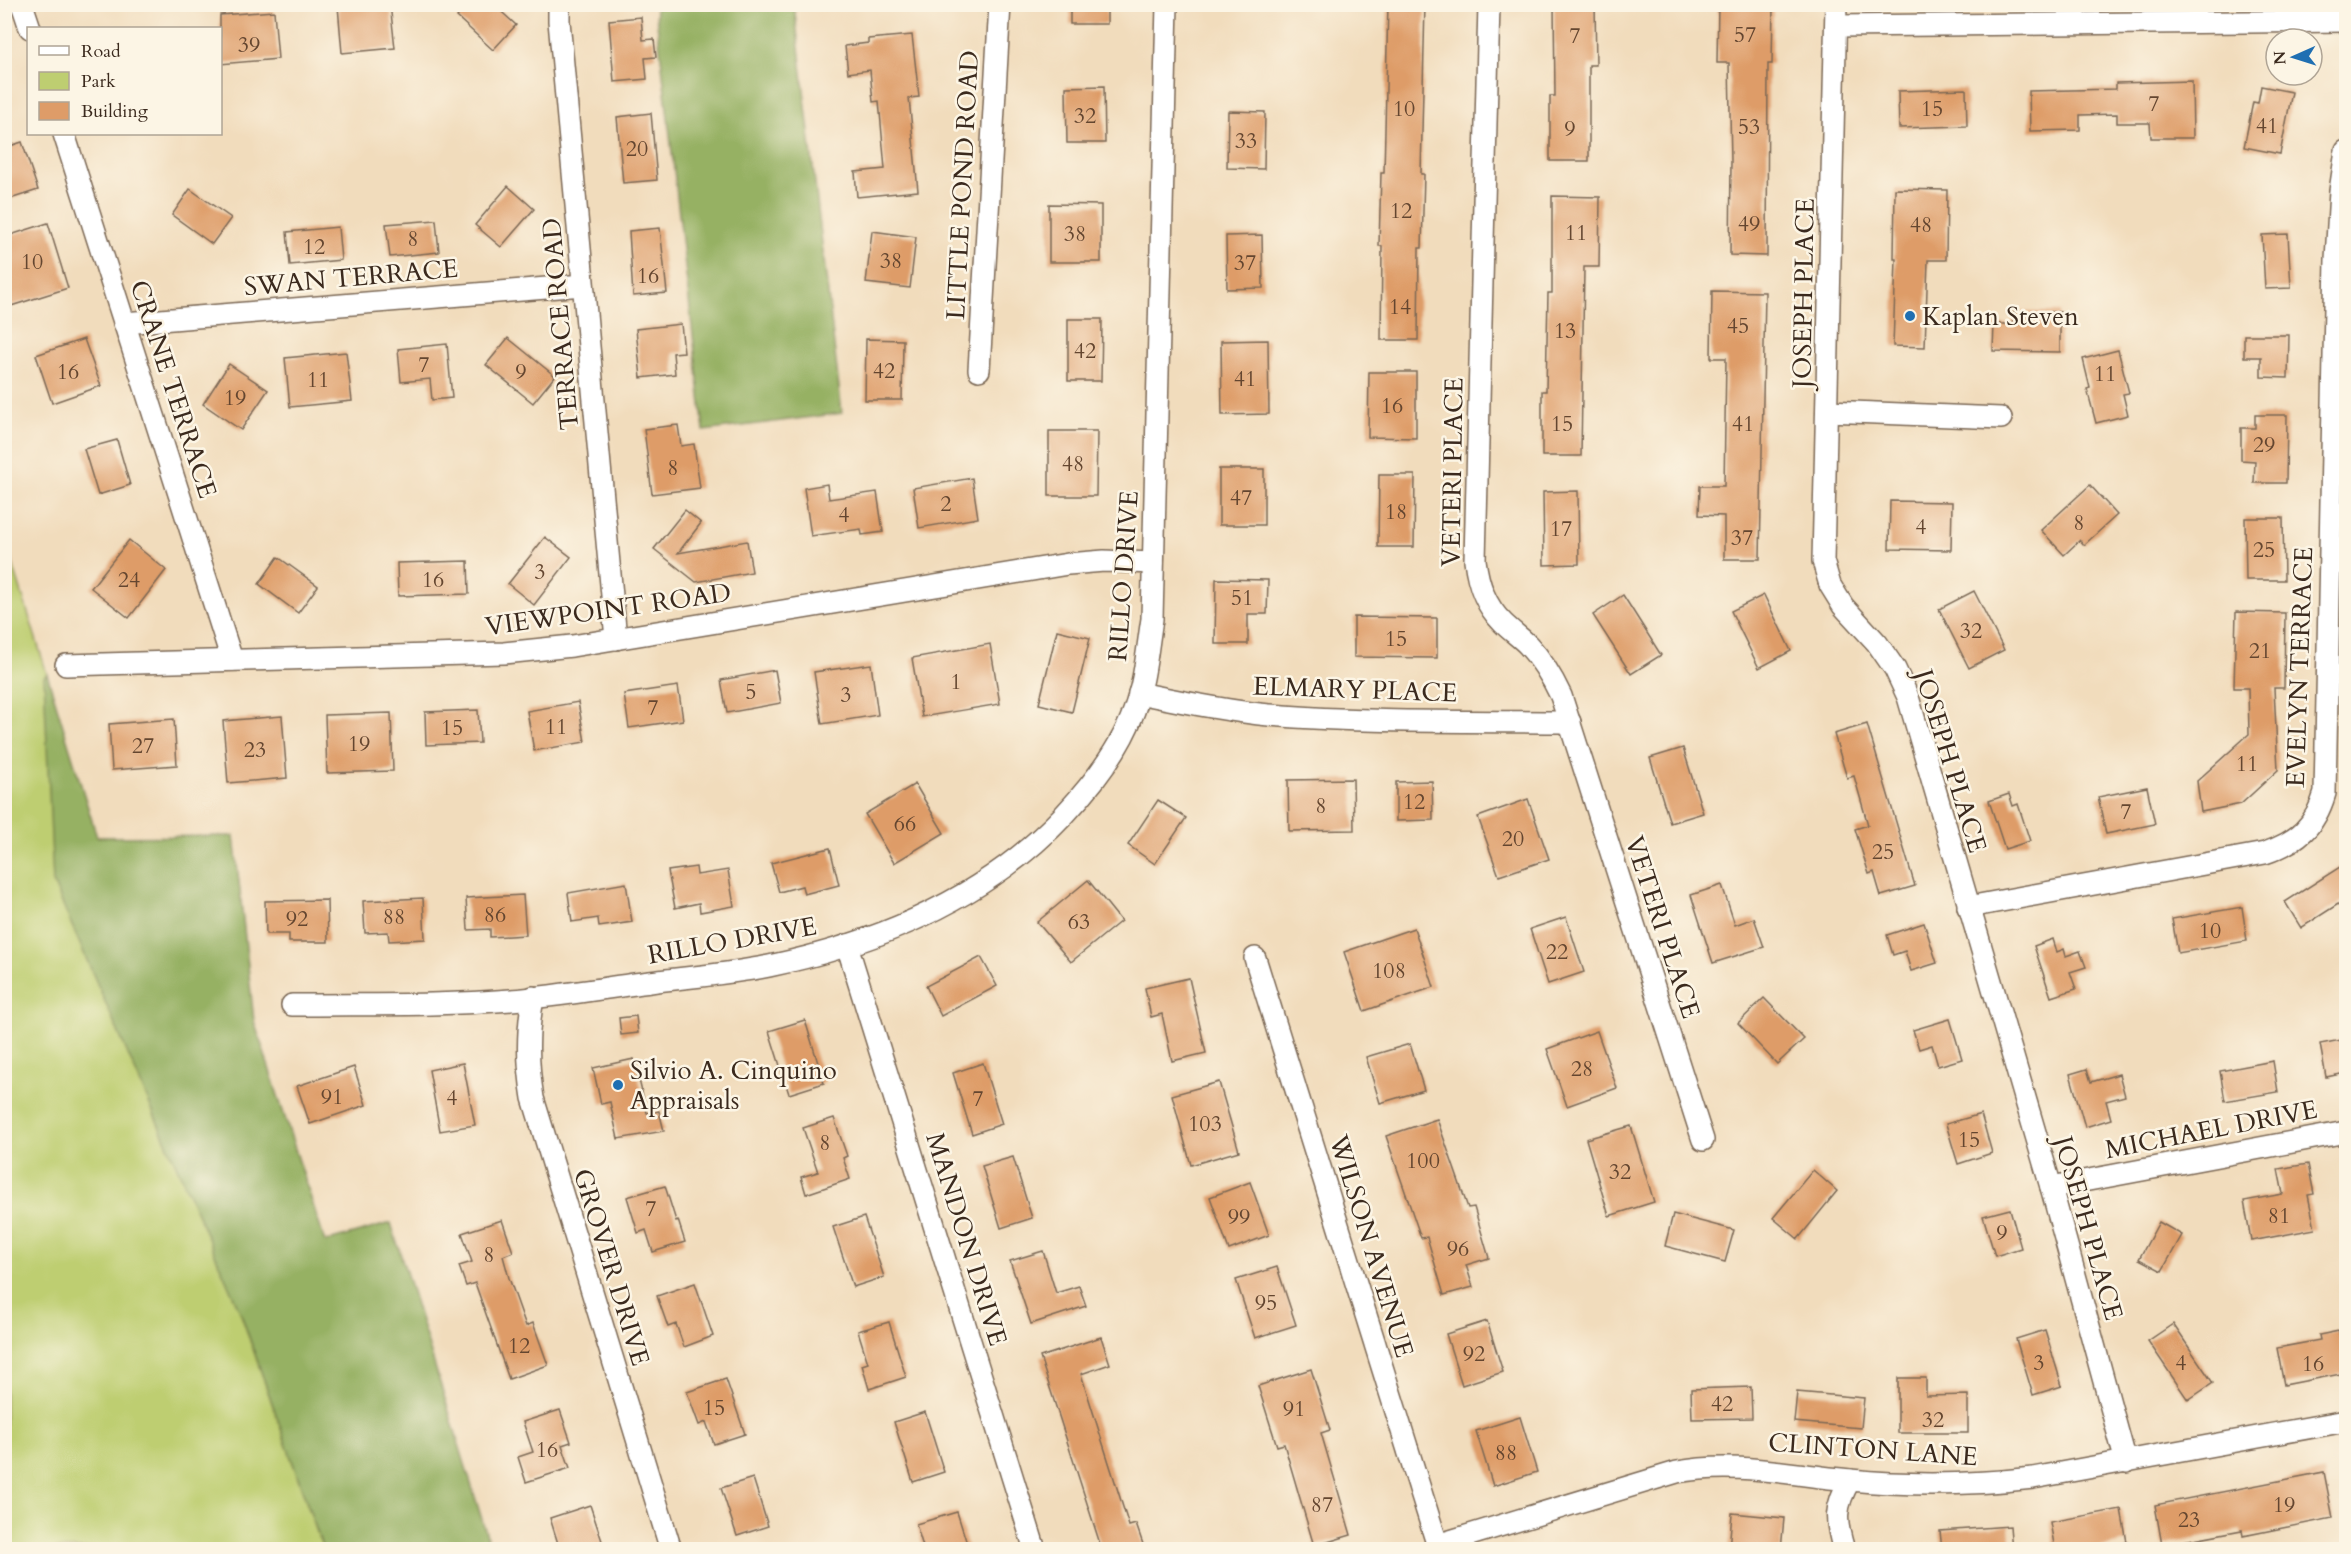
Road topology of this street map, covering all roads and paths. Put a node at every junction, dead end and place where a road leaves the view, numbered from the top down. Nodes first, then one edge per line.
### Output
1 (22, 4) edge
2 (559, 4) edge
3 (1000, 4) edge
4 (1167, 4) edge
5 (1489, 4) edge
6 (1836, 4) edge
7 (2346, 21) edge
8 (1836, 26) junction
9 (30, 27) edge
10 (64, 135) edge
11 (2346, 151) edge
12 (2342, 223) edge
13 (583, 285) junction
14 (124, 323) junction
15 (979, 369) dead end
16 (1827, 411) junction
17 (2001, 418) dead end
18 (1153, 563) junction
19 (616, 639) junction
20 (232, 660) junction
21 (66, 665) dead end
22 (1139, 693) junction
23 (1570, 722) junction
24 (1968, 907) junction
25 (847, 945) junction
26 (1255, 958) dead end
27 (533, 997) junction
28 (292, 1005) dead end
29 (2346, 1132) edge
30 (1703, 1140) dead end
31 (2051, 1187) junction
32 (2346, 1421) edge
33 (2126, 1462) junction
34 (1850, 1480) junction
35 (1438, 1547) edge
36 (672, 1550) edge
37 (1035, 1550) edge
38 (1844, 1550) edge

1 - 9 street
2 - 13 street, TERRACE ROAD
3 - 15 street, LITTLE POND ROAD
4 - 18 street, RILLO DRIVE
5 - 23 street, VETERI PLACE
6 - 8 street, JOSEPH PLACE
7 - 8 street
8 - 16 street, JOSEPH PLACE
10 - 14 street, CRANE TERRACE
11 - 12 street, EVELYN TERRACE
12 - 24 street, EVELYN TERRACE
13 - 14 street, SWAN TERRACE
13 - 19 street, TERRACE ROAD
14 - 20 street, CRANE TERRACE
16 - 17 street
16 - 24 street, JOSEPH PLACE
18 - 19 street, VIEWPOINT ROAD
18 - 22 street, RILLO DRIVE
19 - 20 street, VIEWPOINT ROAD
20 - 21 street, VIEWPOINT ROAD
22 - 23 street, ELMARY PLACE
22 - 25 street, RILLO DRIVE
23 - 30 street, VETERI PLACE
24 - 31 street, JOSEPH PLACE
25 - 27 street, RILLO DRIVE
25 - 37 street, MANDON DRIVE
26 - 35 street, WILSON AVENUE
27 - 28 street, RILLO DRIVE
27 - 36 street, GROVER DRIVE
29 - 31 street, MICHAEL DRIVE
31 - 33 street, JOSEPH PLACE
32 - 33 street, CLINTON LANE
33 - 34 street, CLINTON LANE
34 - 35 street, CLINTON LANE
34 - 38 street

